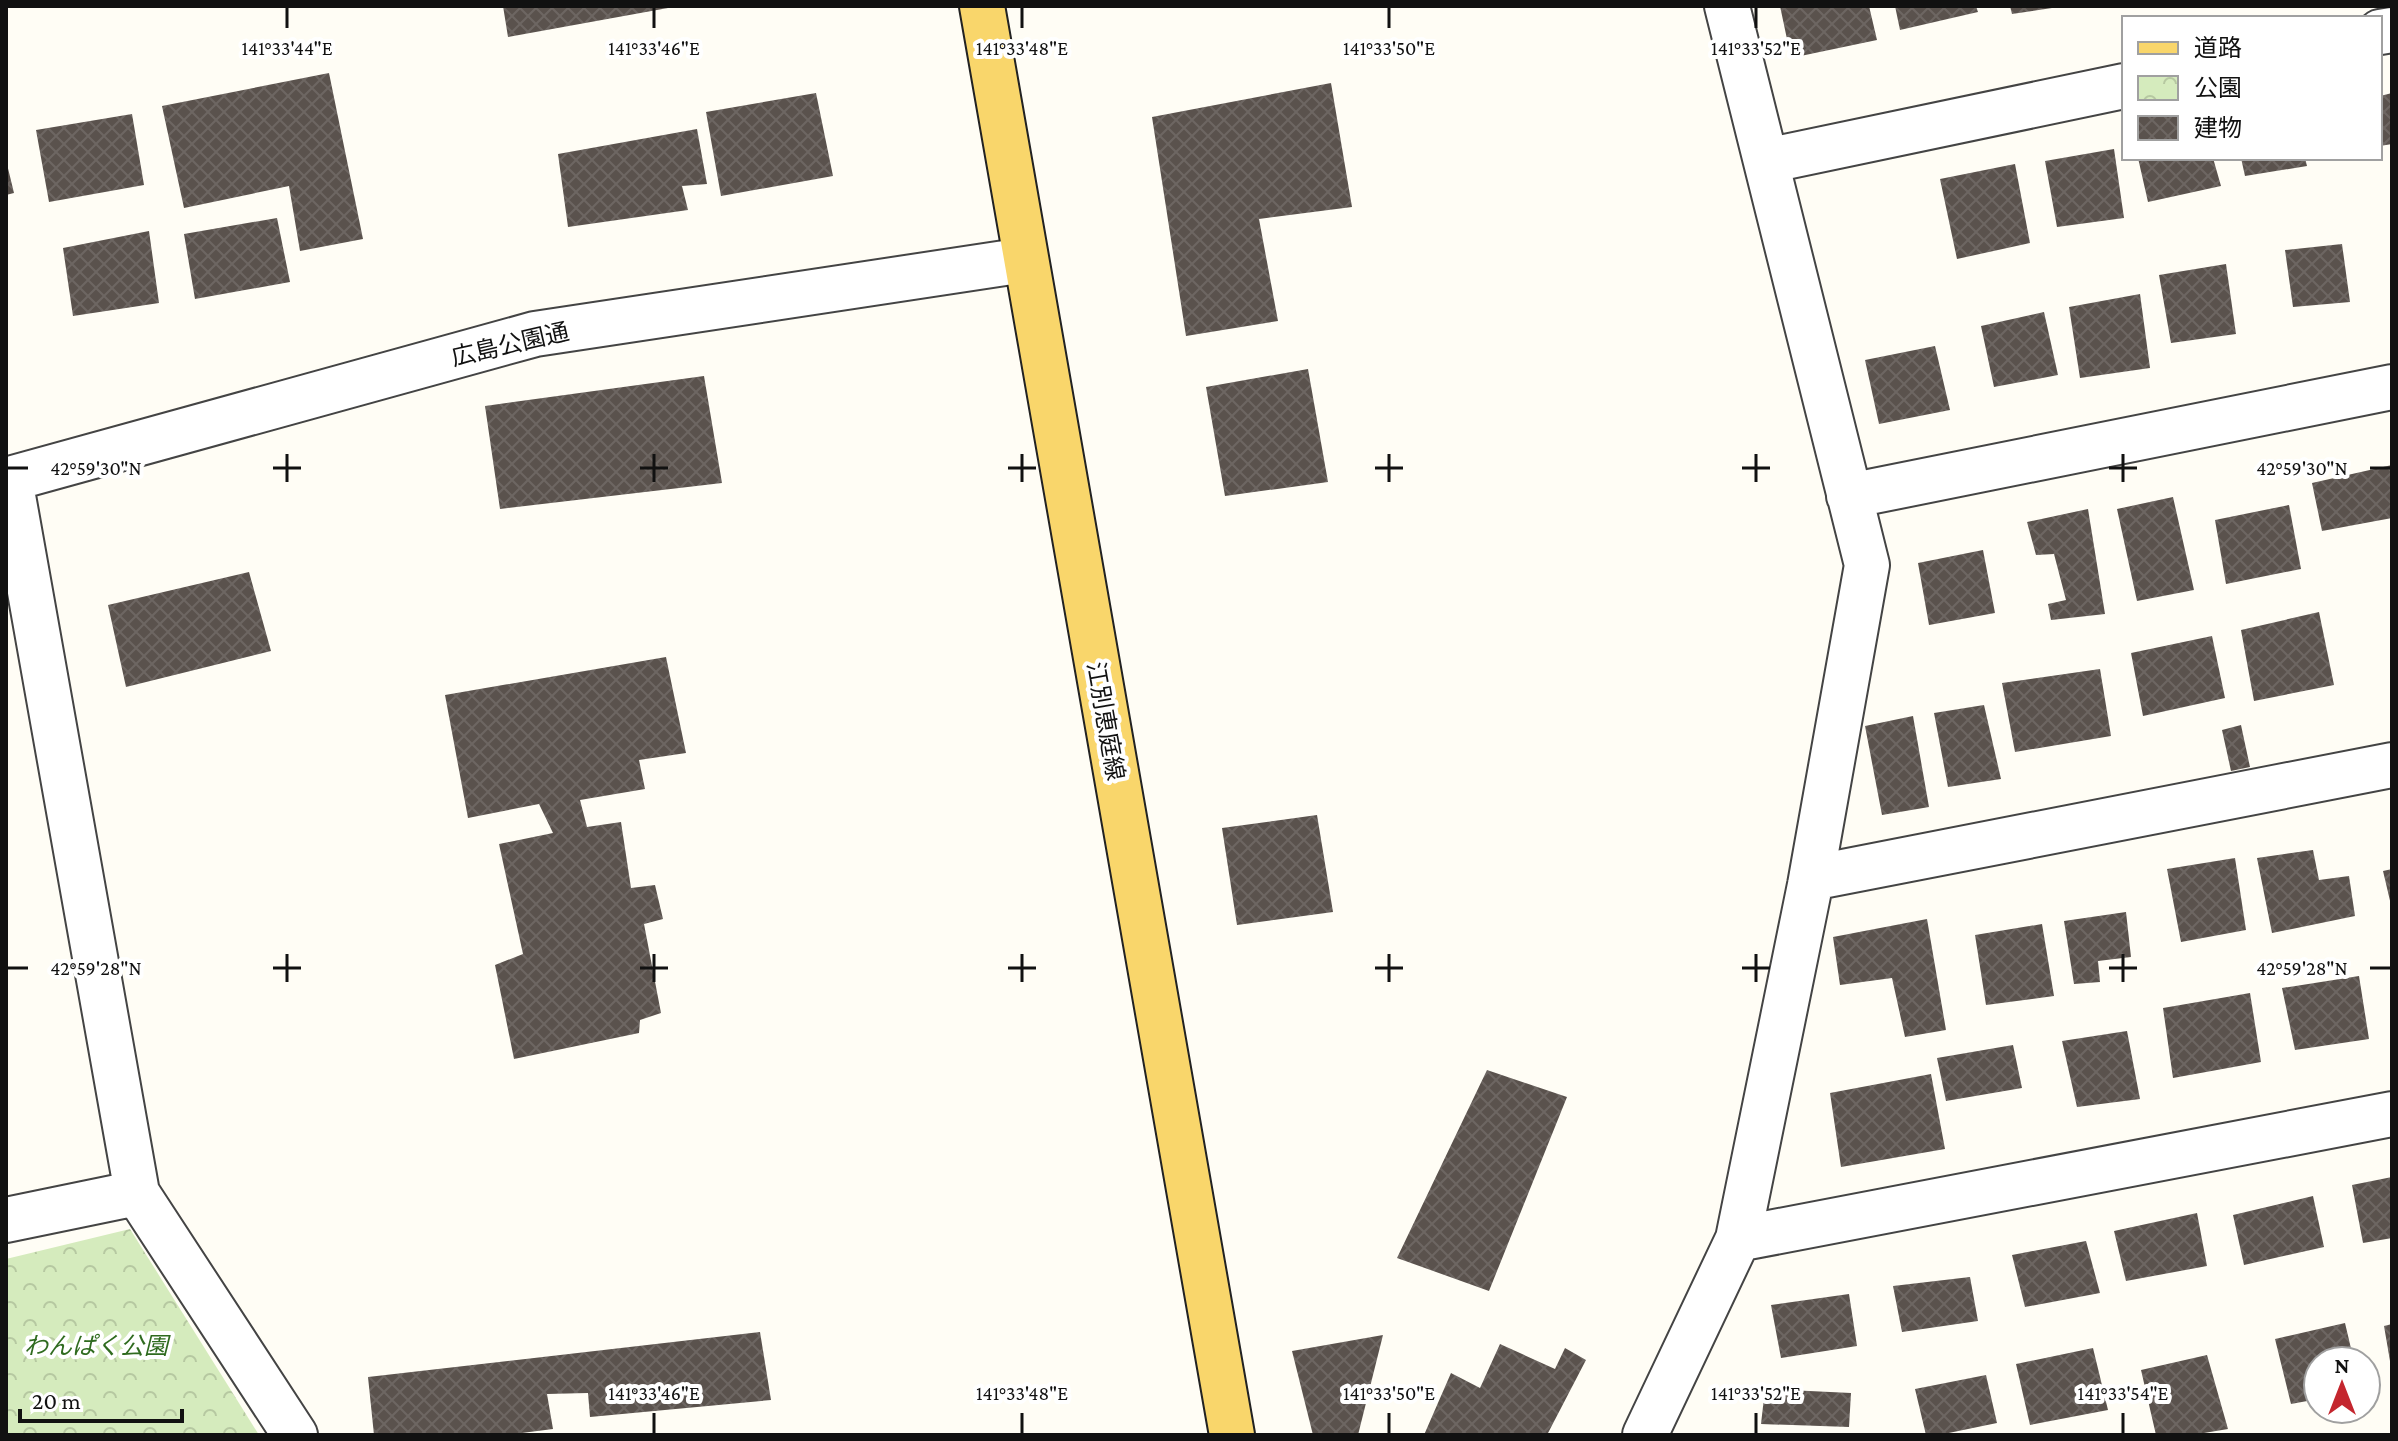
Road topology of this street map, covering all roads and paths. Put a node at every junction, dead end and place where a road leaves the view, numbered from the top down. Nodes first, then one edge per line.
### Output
1 (982, 6) edge
2 (1727, 6) edge
3 (2122, 86) edge
4 (1766, 161) junction
5 (1025, 260) junction
6 (2392, 387) edge
7 (8, 479) edge
8 (1849, 496) junction
9 (2392, 765) edge
10 (1812, 878) junction
11 (2392, 1114) edge
12 (137, 1193) junction
13 (6, 1220) edge
14 (1738, 1239) junction
15 (295, 1435) edge
16 (1232, 1435) edge
17 (1645, 1435) edge

1 - 5 main road, 江別恵庭線
2 - 4 street
3 - 4 street
4 - 8 street
5 - 7 street, 広島公園通
5 - 16 main road, 江別恵庭線
6 - 8 street
7 - 12 street
8 - 10 street
9 - 10 street
10 - 14 street
11 - 14 street
12 - 13 street
12 - 15 street
14 - 17 street

